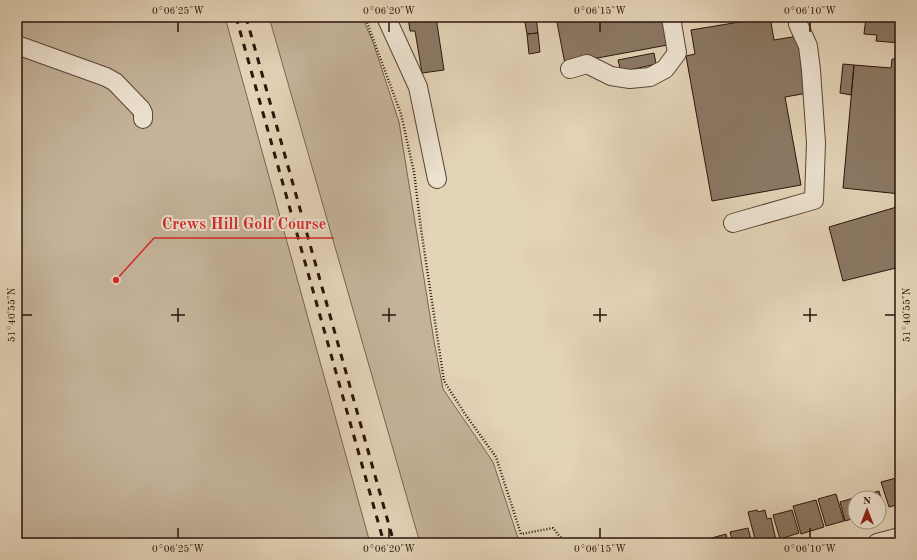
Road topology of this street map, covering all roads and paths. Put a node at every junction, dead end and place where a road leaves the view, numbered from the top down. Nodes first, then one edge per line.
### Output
1 (365, 17) edge
2 (386, 17) edge
3 (671, 17) edge
4 (798, 17) edge
5 (17, 45) edge
6 (570, 69) dead end
7 (143, 119) dead end
8 (437, 179) dead end
9 (733, 223) dead end
10 (900, 536) edge
11 (565, 543) edge
12 (877, 543) edge

1 - 11 path
2 - 8 street
3 - 6 street
4 - 9 street
5 - 7 street
10 - 12 street

